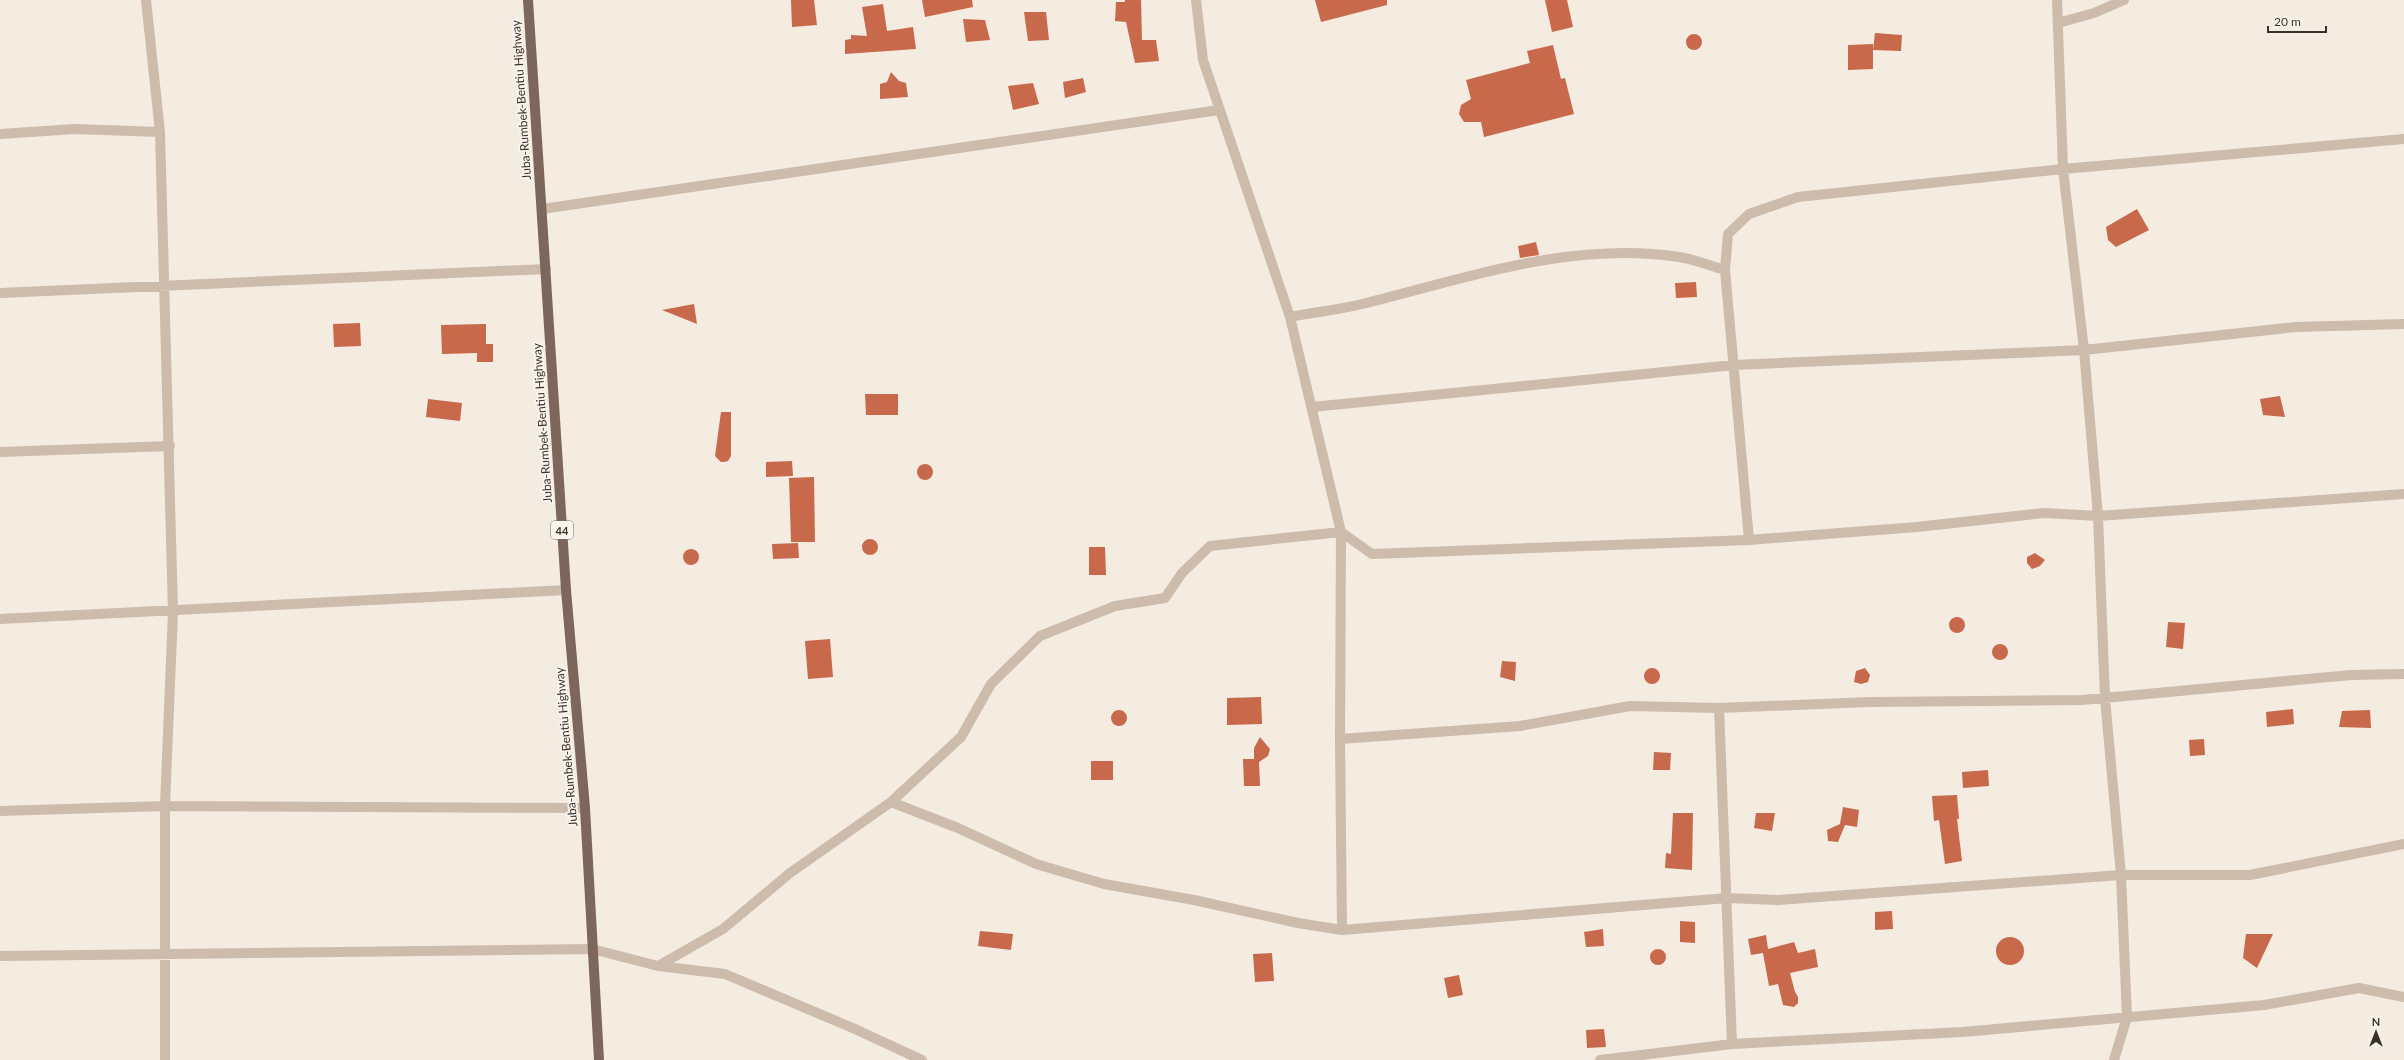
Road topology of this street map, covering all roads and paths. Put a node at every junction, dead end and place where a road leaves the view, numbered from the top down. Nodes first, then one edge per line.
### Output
1 (146, 0) edge
2 (528, 0) edge
3 (1196, 0) edge
4 (2057, 0) edge
5 (2124, 0) edge
6 (2058, 23) junction
7 (1219, 110) junction
8 (160, 132) junction
9 (0, 134) edge
10 (2404, 139) edge
11 (2063, 169) junction
12 (542, 209) junction
13 (546, 270) junction
14 (1725, 270) junction
15 (165, 287) junction
16 (0, 293) edge
17 (1290, 317) junction
18 (2404, 324) edge
19 (2084, 350) junction
20 (1734, 365) junction
21 (1312, 406) junction
22 (170, 446) junction
23 (0, 452) edge
24 (2404, 494) edge
25 (2098, 516) junction
26 (1341, 532) junction
27 (1750, 540) junction
28 (566, 590) junction
29 (174, 612) junction
30 (0, 619) edge
31 (2404, 674) edge
32 (2105, 698) junction
33 (1719, 708) junction
34 (1340, 739) junction
35 (891, 802) junction
36 (165, 806) junction
37 (585, 808) junction
38 (0, 811) edge
39 (2404, 844) edge
40 (2121, 875) junction
41 (1727, 898) junction
42 (1342, 930) junction
43 (592, 949) junction
44 (165, 954) junction
45 (0, 956) edge
46 (658, 966) junction
47 (2404, 997) edge
48 (2126, 1017) junction
49 (1732, 1044) junction
50 (165, 1060) edge
51 (599, 1060) edge
52 (922, 1060) edge
53 (1600, 1060) edge
54 (2114, 1060) edge

1 - 8 street
2 - 12 main road, Juba-Rumbek-Bentiu Highway / 44
3 - 7 street
4 - 6 street
5 - 6 street
6 - 11 street
7 - 12 street
7 - 17 street
8 - 9 street
8 - 15 street
10 - 11 street
11 - 14 street
11 - 19 street
12 - 13 main road, Juba-Rumbek-Bentiu Highway / 44
13 - 15 street
13 - 28 main road, Juba-Rumbek-Bentiu Highway / 44
14 - 17 street
14 - 20 street
15 - 16 street
15 - 22 street
17 - 21 street
18 - 19 street
19 - 20 street
19 - 25 street
20 - 21 street
20 - 27 street
21 - 26 street
22 - 23 street
22 - 29 street
24 - 25 street
25 - 27 street
25 - 32 street
26 - 27 street
26 - 34 street
26 - 35 street
28 - 29 street
28 - 37 main road, Juba-Rumbek-Bentiu Highway / 44
29 - 30 street
29 - 36 street
31 - 32 street
32 - 33 street
32 - 40 street
33 - 34 street
33 - 41 street
34 - 42 street
35 - 42 street
35 - 46 street
36 - 37 street
36 - 38 street
36 - 44 street
37 - 43 main road, Juba-Rumbek-Bentiu Highway / 44
39 - 40 street
40 - 41 street
40 - 48 street
41 - 42 street
41 - 49 street
43 - 44 street
43 - 46 street
43 - 51 main road, Juba-Rumbek-Bentiu Highway / 44
44 - 45 street
44 - 50 street
46 - 52 street
47 - 48 street
48 - 49 street
48 - 54 street
49 - 53 street

